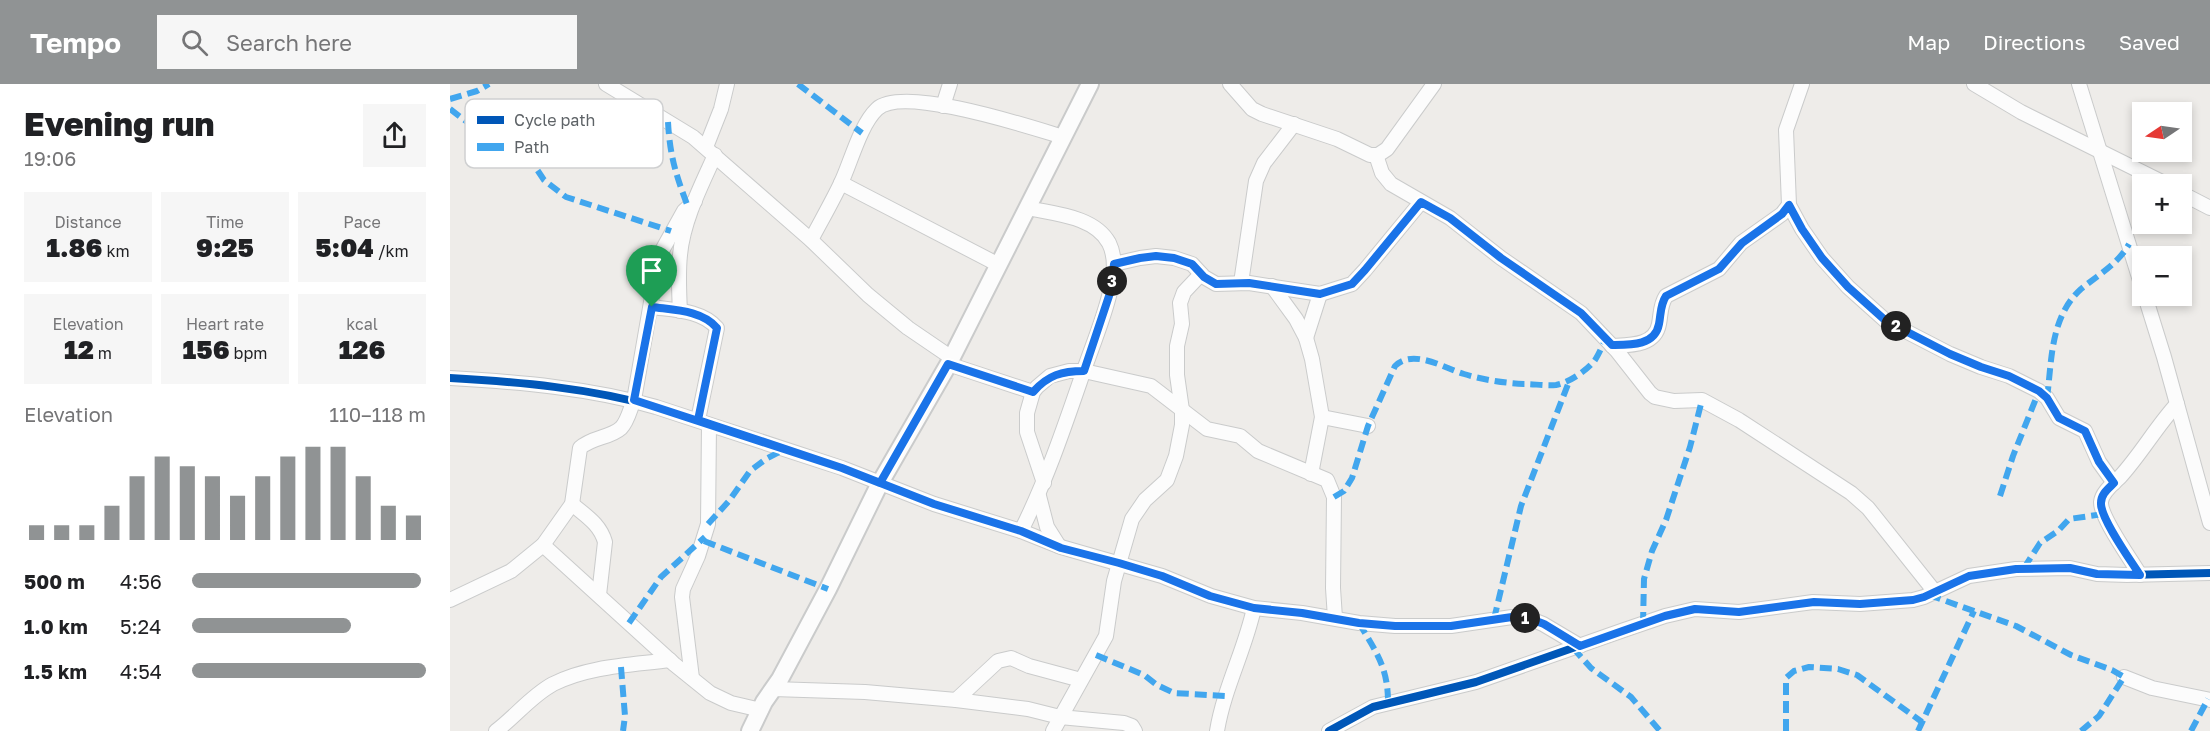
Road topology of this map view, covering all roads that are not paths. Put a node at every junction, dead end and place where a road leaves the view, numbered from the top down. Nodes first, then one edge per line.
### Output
1 (606, 84) edge
2 (727, 84) edge
3 (950, 84) edge
4 (1090, 84) edge
5 (1230, 84) edge
6 (1434, 84) edge
7 (1802, 84) edge
8 (1974, 84) edge
9 (2079, 84) edge
10 (631, 99) edge
11 (943, 106) junction
12 (663, 119) edge
13 (1293, 124) junction
14 (1064, 137) junction
15 (711, 151) junction
16 (2100, 153) junction
17 (1376, 155) junction
18 (2145, 174) edge
19 (841, 183) junction
20 (2192, 199) edge
21 (695, 201) junction
22 (1421, 202) junction
23 (1789, 205) junction
24 (1027, 208) junction
25 (2210, 208) edge
26 (812, 240) junction
27 (2132, 255) edge
28 (1114, 264) junction
29 (999, 265) junction
30 (1202, 274) junction
31 (1241, 283) junction
32 (1272, 286) junction
33 (1320, 294) junction
34 (2148, 306) edge
35 (652, 307) junction
36 (680, 311) junction
37 (1306, 338) junction
38 (1612, 345) junction
39 (950, 361) junction
40 (1084, 371) junction
41 (450, 378) edge
42 (1033, 392) junction
43 (634, 400) junction
44 (2177, 404) junction
45 (1182, 410) junction
46 (1322, 417) junction
47 (703, 422) junction
48 (1368, 426) dead end
49 (1311, 474) junction
50 (880, 483) junction
51 (2114, 483) junction
52 (1041, 489) junction
53 (572, 504) junction
54 (2210, 523) edge
55 (1021, 531) junction
56 (543, 545) junction
57 (1061, 548) junction
58 (1119, 563) junction
59 (2210, 573) edge
60 (2140, 575) junction
61 (1935, 592) junction
62 (599, 595) junction
63 (450, 600) edge
64 (1254, 608) junction
65 (1335, 618) junction
66 (1580, 646) junction
67 (670, 660) junction
68 (2124, 677) dead end
69 (692, 678) junction
70 (1081, 680) junction
71 (774, 689) junction
72 (956, 700) junction
73 (2210, 700) edge
74 (761, 710) junction
75 (1060, 717) junction
76 (496, 731) edge
77 (750, 731) edge
78 (1053, 731) edge
79 (1135, 731) edge
80 (1216, 731) edge
81 (1329, 731) edge

1 - 10 street
2 - 15 street
3 - 11 street
4 - 14 street
5 - 13 street
6 - 17 street
7 - 23 street
8 - 16 street
9 - 16 street
11 - 14 street
11 - 19 street
12 - 15 street
13 - 17 street
13 - 31 street
14 - 24 street
15 - 21 street
15 - 26 street
16 - 18 street
16 - 27 street
17 - 22 street
19 - 26 street
19 - 29 street
20 - 25 street
21 - 35 street
21 - 36 street
22 - 33 street
22 - 38 street
23 - 38 street
23 - 51 street
24 - 28 street
24 - 29 street
26 - 39 street
28 - 30 street
28 - 40 street
29 - 39 street
30 - 31 street
30 - 45 street
31 - 32 street
32 - 33 street
32 - 37 street
33 - 37 street
34 - 44 street
35 - 36 street
35 - 43 street
36 - 47 street
37 - 46 street
38 - 61 street
39 - 42 street
39 - 50 street
40 - 42 street
40 - 45 street
40 - 52 street
41 - 43 street
42 - 52 street
43 - 47 street
43 - 53 street
44 - 51 street
44 - 54 street
45 - 49 street
45 - 58 street
46 - 48 street
46 - 49 street
47 - 50 street
47 - 69 street
49 - 65 street
50 - 55 street
50 - 71 street
51 - 60 street
52 - 55 street
52 - 57 street
53 - 56 street
53 - 62 street
55 - 57 street
56 - 62 street
56 - 63 street
57 - 58 street
58 - 64 street
58 - 70 street
59 - 60 street
60 - 61 street
61 - 66 street
62 - 67 street
64 - 65 street
64 - 80 street
65 - 66 street
66 - 81 street
67 - 69 street
67 - 76 street
68 - 73 street
69 - 74 street
70 - 72 street
70 - 75 street
71 - 72 street
71 - 74 street
72 - 75 street
74 - 77 street
75 - 78 street
75 - 79 street

